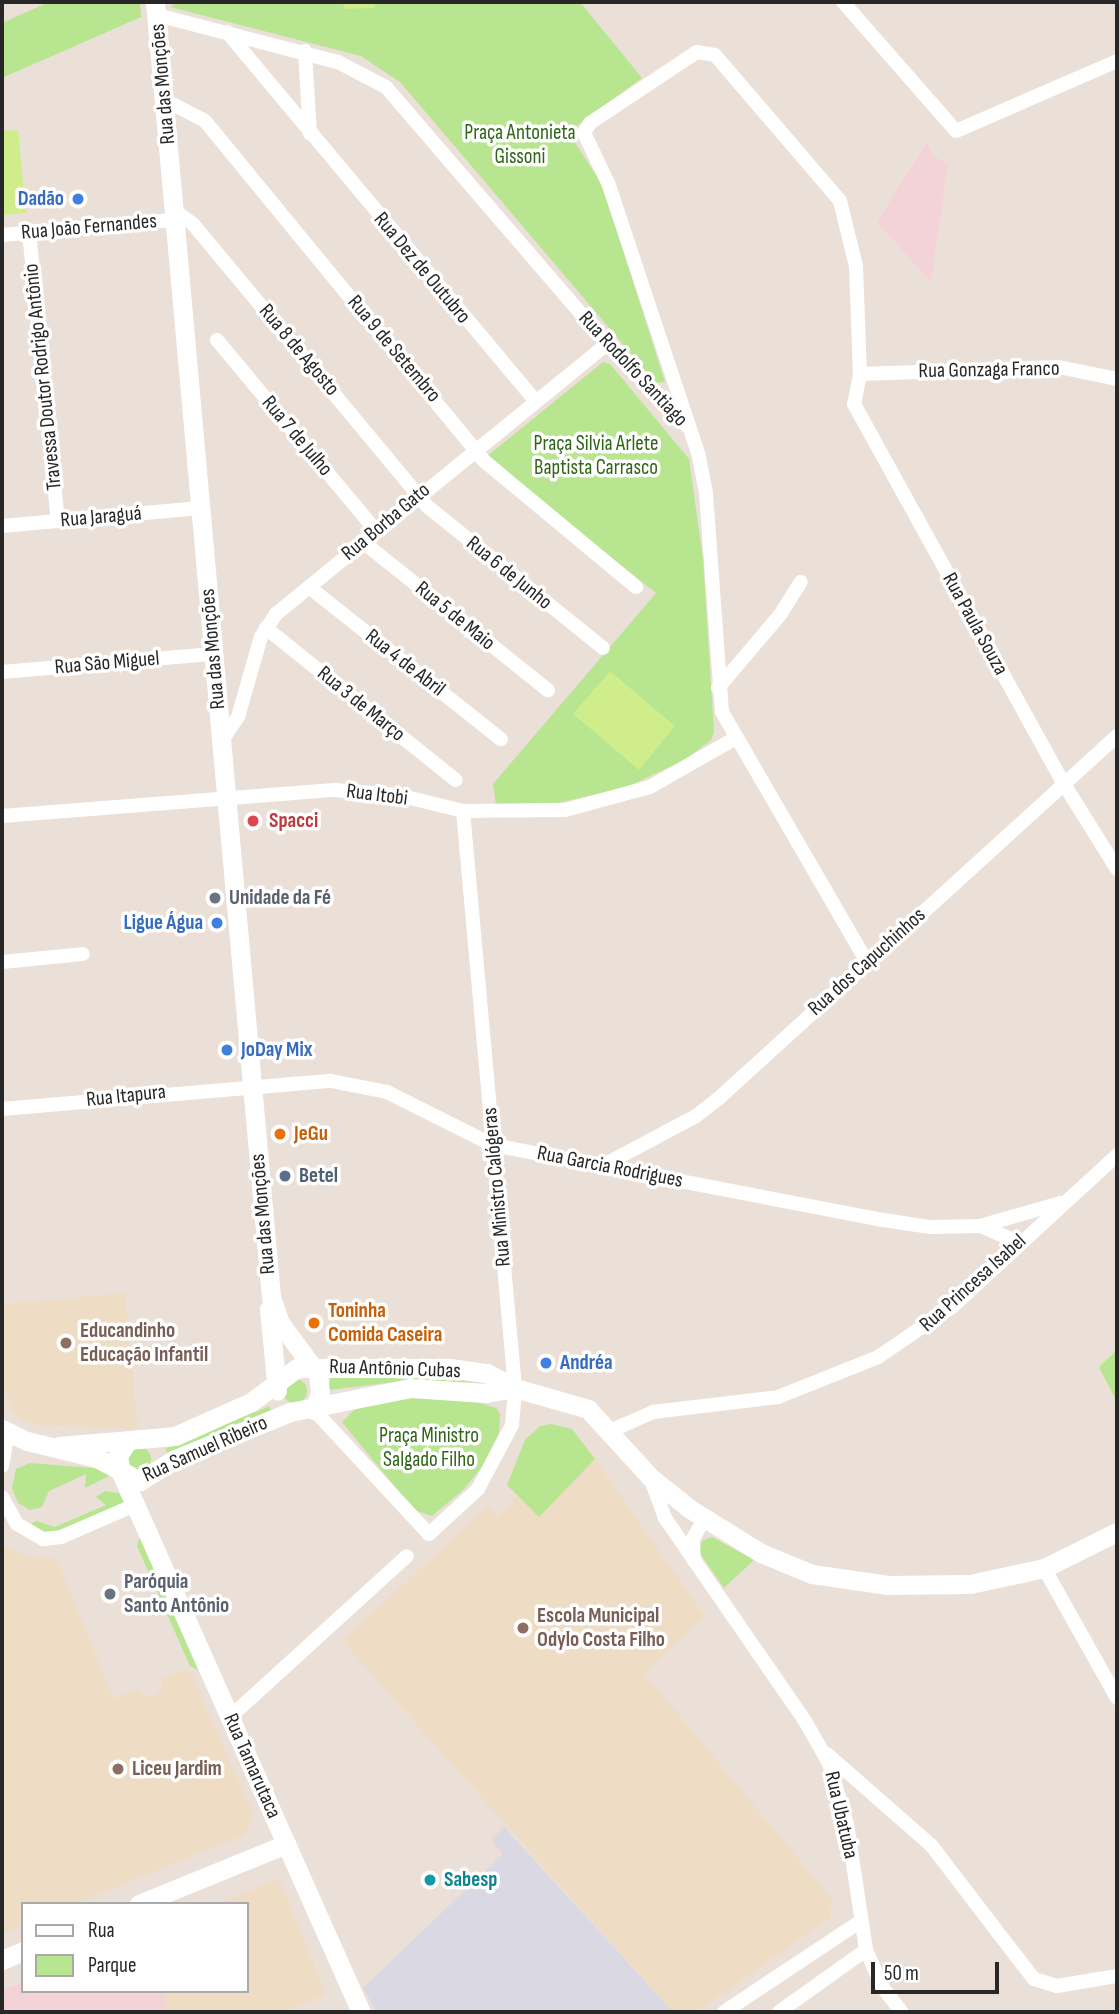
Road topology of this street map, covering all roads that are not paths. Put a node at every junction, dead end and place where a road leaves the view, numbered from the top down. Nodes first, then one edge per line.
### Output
1 (843, 2) edge
2 (156, 8) edge
3 (227, 32) junction
4 (305, 51) junction
5 (1117, 61) edge
6 (165, 100) junction
7 (310, 134) junction
8 (175, 216) junction
9 (29, 232) junction
10 (2, 235) edge
11 (217, 340) dead end
12 (607, 344) junction
13 (860, 374) junction
14 (1117, 379) edge
15 (535, 401) junction
16 (689, 428) junction
17 (477, 448) junction
18 (419, 494) junction
19 (201, 508) junction
20 (58, 521) junction
21 (2, 526) edge
22 (376, 531) junction
23 (363, 542) junction
24 (801, 582) dead end
25 (309, 587) junction
26 (636, 587) dead end
27 (266, 628) junction
28 (603, 648) dead end
29 (213, 654) junction
30 (2, 672) edge
31 (718, 688) junction
32 (548, 690) dead end
33 (1117, 736) edge
34 (736, 738) junction
35 (501, 739) dead end
36 (221, 742) junction
37 (456, 779) dead end
38 (1064, 783) junction
39 (226, 797) junction
40 (463, 811) junction
41 (2, 816) edge
42 (1117, 869) edge
43 (83, 954) dead end
44 (2, 962) edge
45 (867, 962) junction
46 (251, 1084) junction
47 (2, 1108) edge
48 (493, 1145) junction
49 (1117, 1155) edge
50 (602, 1166) junction
51 (1060, 1203) junction
52 (980, 1226) junction
53 (1020, 1243) junction
54 (271, 1297) junction
55 (314, 1366) junction
56 (276, 1383) junction
57 (515, 1388) junction
58 (314, 1410) junction
59 (290, 1412) junction
60 (5, 1431) edge
61 (610, 1431) junction
62 (149, 1440) junction
63 (127, 1442) junction
64 (59, 1447) junction
65 (2, 1466) edge
66 (121, 1473) junction
67 (156, 1473) junction
68 (650, 1477) junction
69 (2, 1497) edge
70 (139, 1512) junction
71 (704, 1519) junction
72 (1117, 1532) edge
73 (407, 1556) dead end
74 (694, 1563) junction
75 (1044, 1568) junction
76 (1117, 1698) edge
77 (230, 1717) junction
78 (823, 1751) junction
79 (286, 1844) junction
80 (144, 1902) edge
81 (861, 1921) junction
82 (866, 1950) junction
83 (21, 1952) edge
84 (2, 1960) edge
85 (1117, 1976) edge
86 (361, 2012) edge
87 (724, 2012) edge
88 (779, 2012) edge
89 (902, 2012) edge

1 - 5 street
2 - 3 street, Rua Rodolfo Santiago
2 - 6 street, Rua das Monções
3 - 4 street, Rua Rodolfo Santiago
3 - 7 street, Rua Dez de Outubro
4 - 7 street
4 - 12 street, Rua Rodolfo Santiago
6 - 8 street, Rua das Monções
6 - 17 street, Rua 9 de Setembro
7 - 15 street, Rua Dez de Outubro
8 - 9 street, Rua João Fernandes
8 - 18 street, Rua 8 de Agosto
8 - 19 street, Rua das Monções
9 - 10 street, Rua João Fernandes
9 - 20 street, Travessa Doutor Rodrigo Antônio
11 - 22 street, Rua 7 de Julho
12 - 15 street, Rua Borba Gato
12 - 16 street, Rua Rodolfo Santiago
13 - 14 street, Rua Gonzaga Franco
13 - 16 street, Rua Paula Souza
13 - 38 street, Rua Paula Souza
15 - 17 street, Rua Borba Gato
16 - 31 street, Rua Rodolfo Santiago
17 - 18 street, Rua Borba Gato
17 - 26 street, Rua 9 de Setembro
18 - 22 street, Rua Borba Gato
18 - 28 street, Rua 6 de Junho
19 - 20 street, Rua Jaraguá
19 - 29 street, Rua das Monções
20 - 21 street, Rua Jaraguá
22 - 23 street, Rua Borba Gato
23 - 25 street, Rua Borba Gato
23 - 32 street, Rua 5 de Maio
24 - 31 street
25 - 27 street, Rua Borba Gato
25 - 35 street, Rua 4 de Abril
27 - 36 street, Rua Borba Gato
27 - 37 street, Rua 3 de Março
29 - 30 street, Rua São Miguel
29 - 36 street, Rua das Monções
31 - 34 street, Rua Rodolfo Santiago
33 - 38 street, Rua dos Capuchinhos
34 - 40 street, Rua Itobi
34 - 45 street, Rua Rodolfo Santiago
36 - 39 street, Rua das Monções
38 - 42 street, Rua Paula Souza
38 - 45 street, Rua dos Capuchinhos
39 - 40 street, Rua Itobi
39 - 41 street, Rua Itobi
39 - 46 street, Rua das Monções
40 - 48 street, Rua Ministro Calógeras
43 - 44 street
45 - 50 street, Rua dos Capuchinhos
46 - 47 street, Rua Itapura
46 - 48 street, Rua Garcia Rodrigues
46 - 54 street, Rua das Monções
48 - 50 street, Rua Garcia Rodrigues
48 - 57 street, Rua Ministro Calógeras
49 - 51 street, Rua Princesa Isabel
50 - 52 street, Rua Garcia Rodrigues
51 - 52 street, Rua Garcia Rodrigues
51 - 53 street, Rua Princesa Isabel
52 - 53 street, Rua Garcia Rodrigues
53 - 61 street, Rua Princesa Isabel
54 - 55 street, Rua das Monções
54 - 56 street, Rua das Monções
55 - 56 street, Rua Samuel Ribeiro
55 - 57 street, Rua Antônio Cubas
55 - 58 street
56 - 59 street
56 - 62 street, Rua Samuel Ribeiro
57 - 58 street, Rua Antônio Cubas
57 - 58 street, Rua Ministro Calógeras
57 - 61 street, Rua Antônio Cubas
58 - 59 street, Rua Antônio Cubas
59 - 67 street, Rua Samuel Ribeiro
60 - 64 street
60 - 65 street
61 - 68 street, Rua Antônio Cubas
62 - 63 street, Rua Samuel Ribeiro
62 - 67 street
63 - 64 street, Rua Samuel Ribeiro
63 - 66 street
64 - 66 street
66 - 67 street, Rua Samuel Ribeiro
66 - 70 street, Rua Tamarutaca
67 - 70 street
68 - 71 street, Rua Antônio Cubas
68 - 74 street, Rua Ubatuba
69 - 70 street
70 - 77 street, Rua Tamarutaca
71 - 74 street
71 - 75 street, Rua Antônio Cubas
72 - 75 street, Rua Antônio Cubas
73 - 77 street
74 - 78 street, Rua Ubatuba
75 - 76 street
77 - 79 street, Rua Tamarutaca
78 - 81 street, Rua Ubatuba
78 - 85 street
79 - 80 street
79 - 86 street, Rua Tamarutaca
81 - 82 street, Rua Ubatuba
81 - 87 street
82 - 88 street
82 - 89 street, Rua Ubatuba
83 - 84 street

